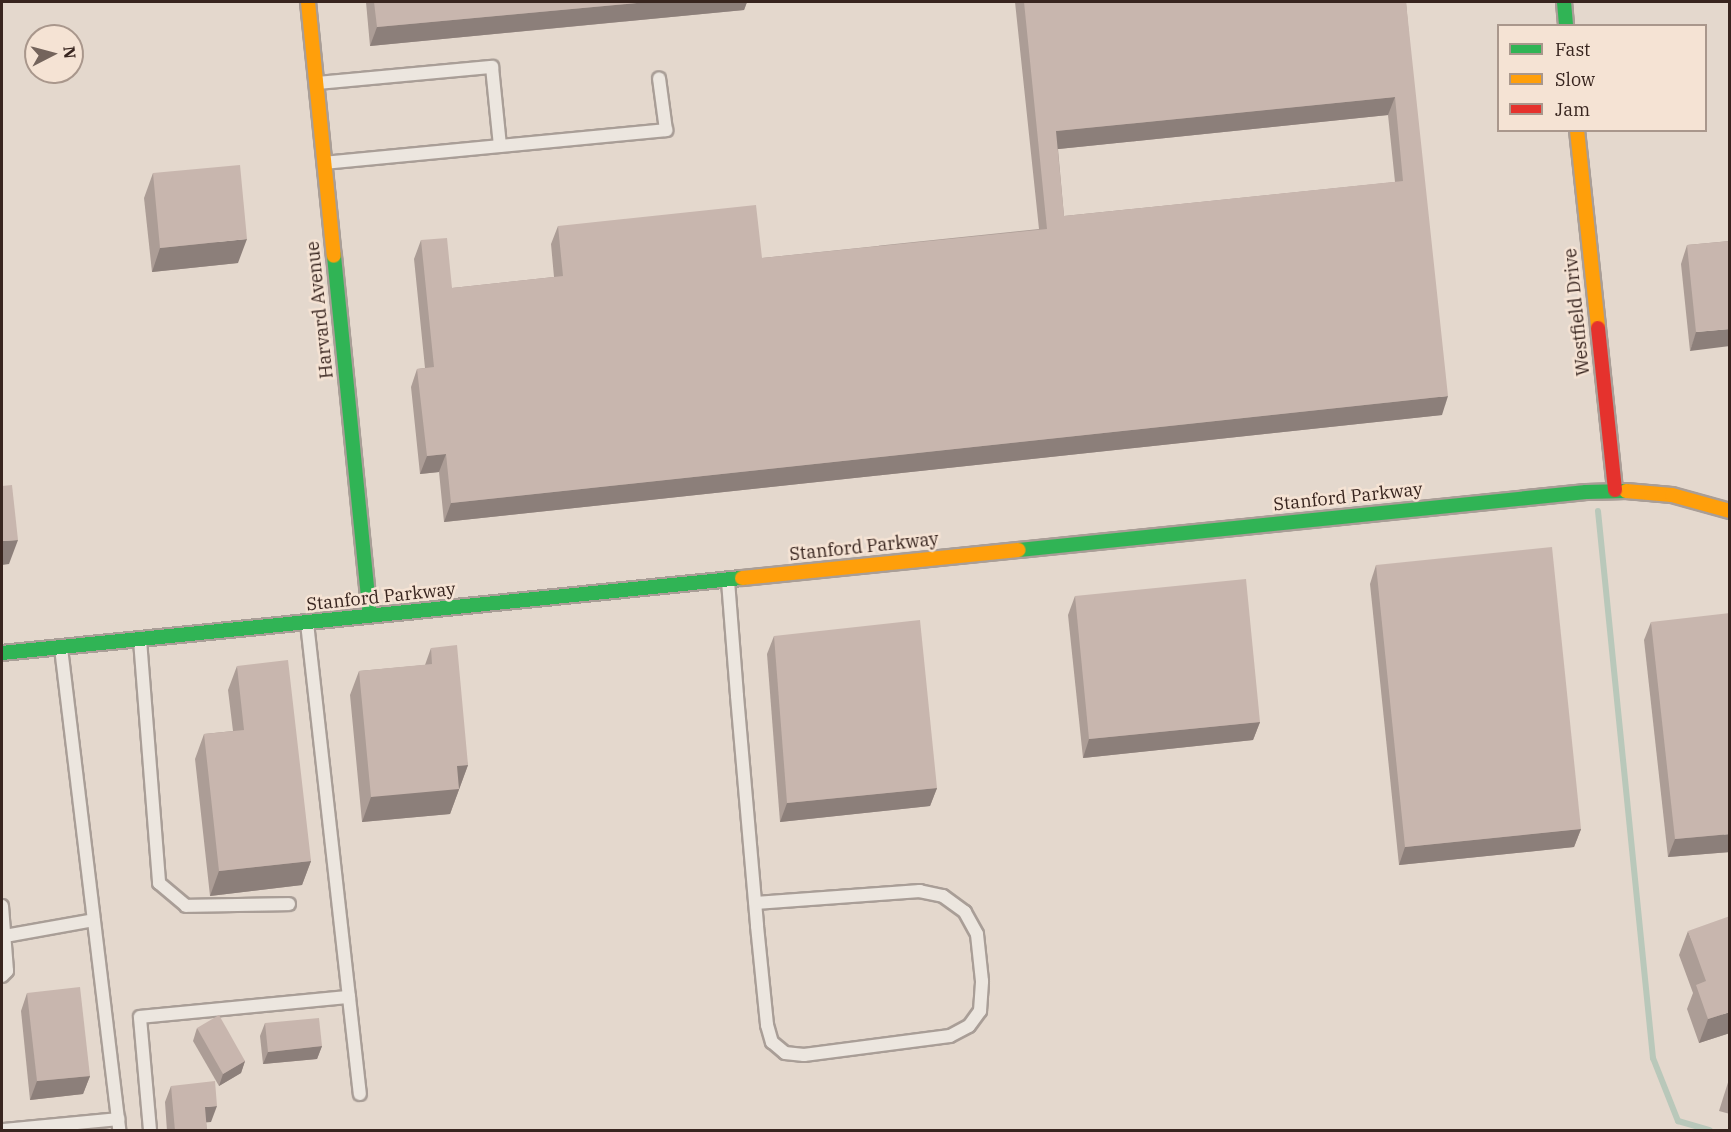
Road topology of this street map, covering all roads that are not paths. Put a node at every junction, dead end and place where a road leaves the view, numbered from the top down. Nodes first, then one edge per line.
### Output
1 (308, 2) edge
2 (1564, 2) edge
3 (1566, 24) edge
4 (659, 78) dead end
5 (316, 83) junction
6 (1577, 132) edge
7 (500, 146) junction
8 (323, 163) junction
9 (1615, 490) junction
10 (1730, 511) edge
11 (728, 580) junction
12 (370, 615) junction
13 (307, 622) junction
14 (140, 639) junction
15 (61, 647) junction
16 (2, 653) edge
17 (289, 903) dead end
18 (755, 903) junction
19 (2, 906) edge
20 (94, 920) junction
21 (5, 936) junction
22 (2, 976) edge
23 (349, 997) junction
24 (360, 1094) dead end
25 (118, 1125) edge
26 (4, 1131) edge
27 (150, 1131) edge

1 - 5 street, Harvard Avenue
2 - 3 street
4 - 7 lane
5 - 7 lane
5 - 8 street, Harvard Avenue
6 - 9 street, Westfield Drive
7 - 8 lane
8 - 12 street, Harvard Avenue
9 - 10 street, Stanford Parkway
9 - 11 street, Stanford Parkway
11 - 12 street, Stanford Parkway
11 - 18 lane
12 - 13 street, Stanford Parkway
13 - 14 street, Stanford Parkway
13 - 23 lane
14 - 15 street, Stanford Parkway
14 - 17 lane
15 - 16 street, Stanford Parkway
15 - 20 lane
18 - 18 lane
19 - 21 lane
20 - 21 lane
20 - 25 lane
21 - 22 lane
23 - 24 lane
23 - 27 lane
25 - 26 lane

